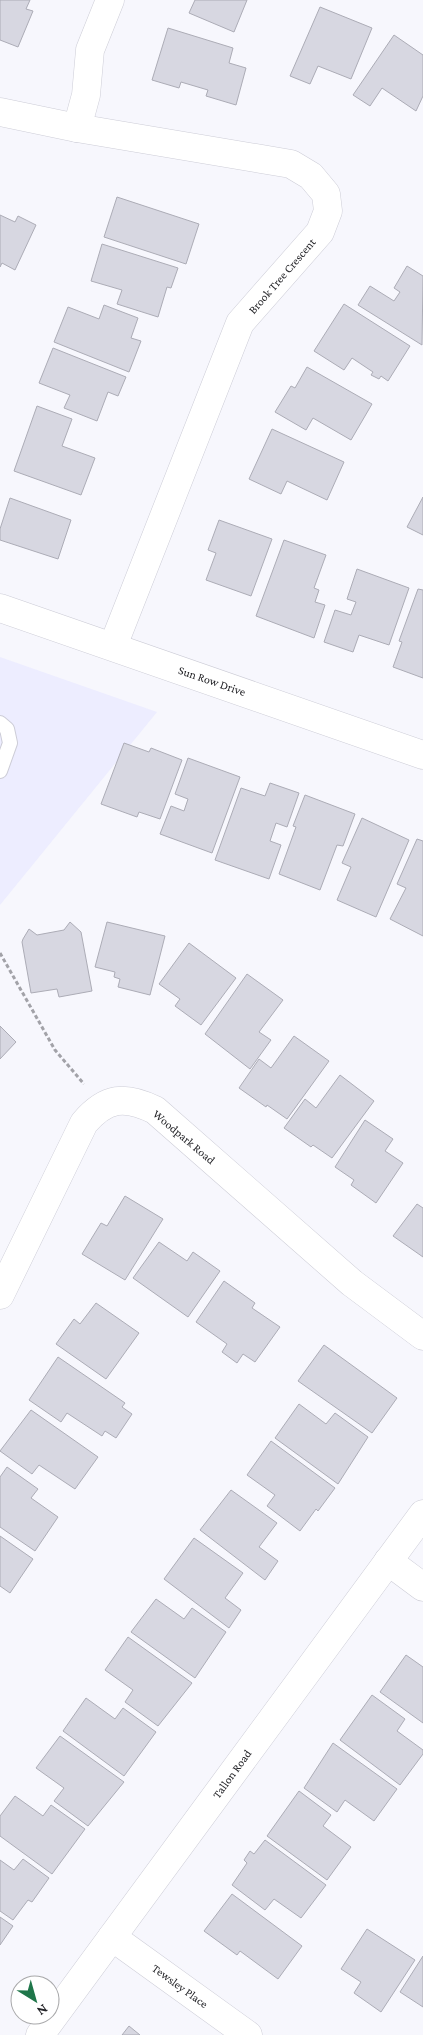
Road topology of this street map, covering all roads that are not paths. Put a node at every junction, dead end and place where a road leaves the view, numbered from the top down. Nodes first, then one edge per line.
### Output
1 (110, 0) edge
2 (0, 112) edge
3 (77, 128) junction
4 (0, 608) edge
5 (113, 646) junction
6 (0, 723) edge
7 (423, 755) edge
8 (0, 771) edge
9 (0, 1295) edge
10 (423, 1336) edge
11 (423, 1514) edge
12 (388, 1561) junction
13 (423, 1588) edge
14 (112, 1937) junction
15 (40, 2035) edge
16 (248, 2035) edge

1 - 3 street
2 - 3 street, Brook Tree Crescent
3 - 5 street, Brook Tree Crescent
4 - 5 street, Sun Row Drive
5 - 7 street, Sun Row Drive
6 - 8 lane
9 - 10 street, Woodpark Road
11 - 12 street, Tallon Road
12 - 13 street
12 - 14 street, Tallon Road
14 - 15 street, Tallon Road
14 - 16 street, Tewsley Place

